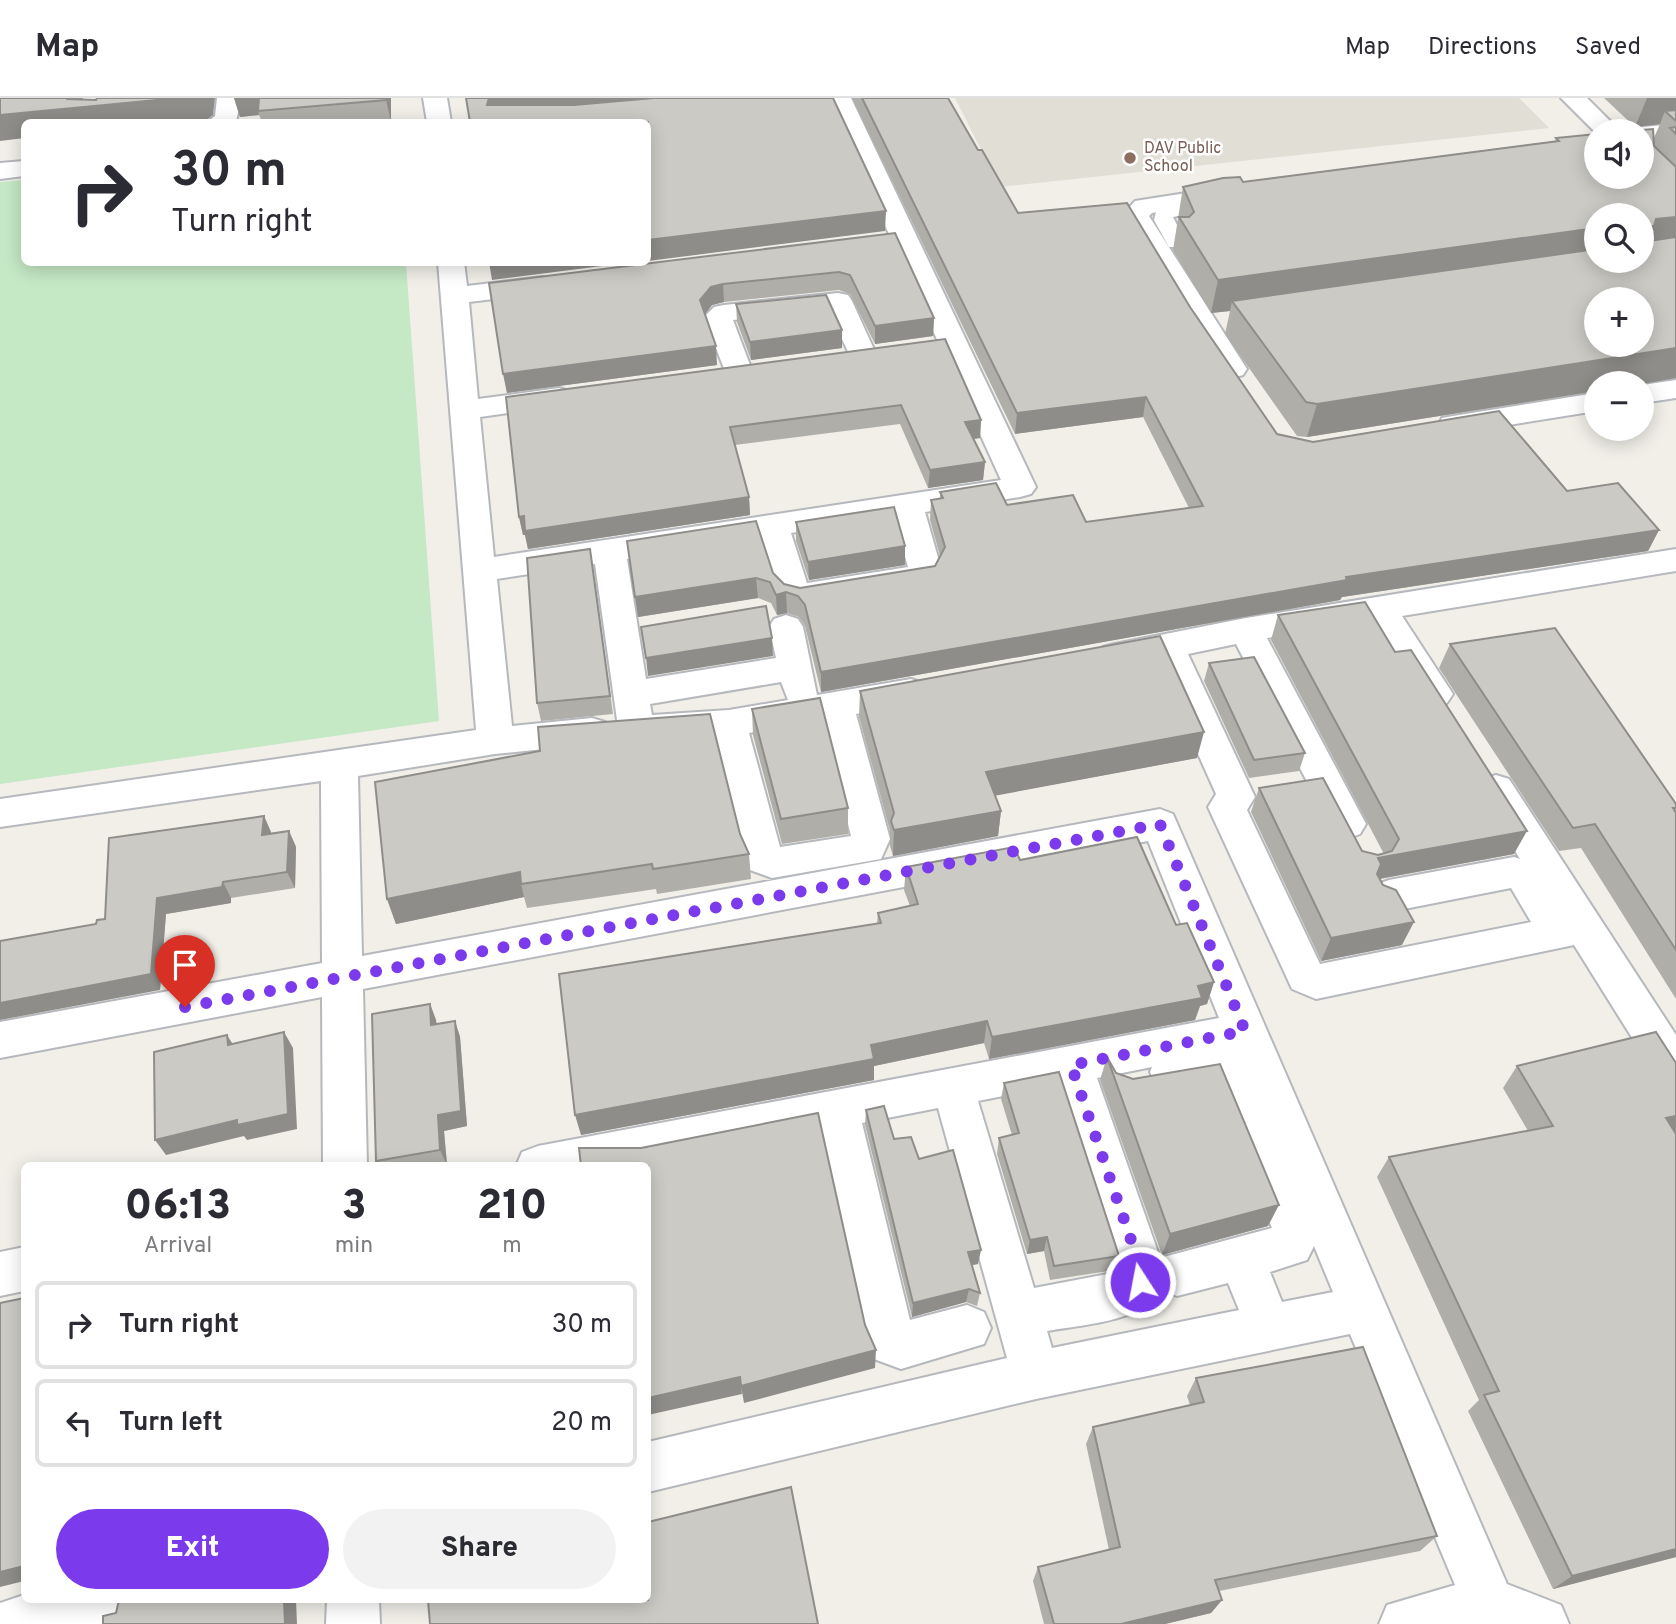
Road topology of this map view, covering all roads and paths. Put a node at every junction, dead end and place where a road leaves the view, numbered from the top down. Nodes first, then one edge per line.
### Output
1 (229, 98) edge
2 (435, 98) edge
3 (839, 98) edge
4 (1573, 98) edge
5 (226, 119) edge
6 (438, 119) edge
7 (1585, 119) edge
8 (1676, 122) edge
9 (1654, 130) edge
10 (21, 148) edge
11 (0, 150) edge
12 (21, 169) edge
13 (0, 171) edge
14 (1258, 190) edge
15 (1204, 198) junction
16 (1176, 243) dead end
17 (451, 266) edge
18 (563, 282) edge
19 (454, 296) junction
20 (1230, 322) edge
21 (1202, 326) junction
22 (863, 356) edge
23 (737, 373) edge
24 (1676, 389) edge
25 (1247, 391) edge
26 (1654, 392) edge
27 (587, 393) edge
28 (1584, 404) edge
29 (465, 410) junction
30 (1431, 429) edge
31 (909, 512) junction
32 (766, 534) junction
33 (611, 558) junction
34 (1676, 560) edge
35 (478, 571) junction
36 (769, 578) edge
37 (1380, 608) junction
38 (786, 627) dead end
39 (1253, 644) junction
40 (1172, 658) junction
41 (1088, 660) edge
42 (795, 667) junction
43 (942, 687) edge
44 (634, 710) junction
45 (827, 712) junction
46 (1453, 722) edge
47 (731, 730) junction
48 (495, 741) junction
49 (1475, 756) edge
50 (338, 765) junction
51 (1324, 784) junction
52 (1236, 797) junction
53 (0, 813) edge
54 (1361, 850) edge
55 (833, 869) junction
56 (1389, 895) edge
57 (1572, 930) junction
58 (344, 978) junction
59 (1245, 1031) junction
60 (0, 1040) edge
61 (1676, 1071) edge
62 (1075, 1076) junction
63 (960, 1108) junction
64 (839, 1119) junction
65 (1277, 1145) junction
66 (345, 1162) edge
67 (564, 1162) edge
68 (1241, 1257) junction
69 (21, 1270) edge
70 (1177, 1274) dead end
71 (0, 1275) edge
72 (1364, 1308) junction
73 (1018, 1314) junction
74 (968, 1328) dead end
75 (1270, 1329) junction
76 (1036, 1376) junction
77 (651, 1466) edge
78 (96, 1603) edge
79 (353, 1603) edge
80 (1489, 1603) junction
81 (14, 1624) edge
82 (354, 1624) edge
83 (1406, 1624) edge
84 (1542, 1624) edge

1 - 5 street
2 - 6 street
3 - 31 street
4 - 7 street
8 - 9 street
10 - 11 street
12 - 13 street
14 - 15 street
15 - 16 lane
15 - 21 street
17 - 19 street
18 - 19 street
19 - 29 street
20 - 21 street
21 - 25 street
22 - 23 street
24 - 26 street
27 - 29 street
28 - 30 street
29 - 35 street
31 - 32 street
31 - 32 street
32 - 33 street
32 - 36 street
33 - 35 street
33 - 44 street
34 - 37 street
35 - 48 street
37 - 39 street
37 - 46 street
38 - 42 street
39 - 40 street
39 - 51 street
40 - 41 street
40 - 52 street
42 - 44 street
42 - 45 street
43 - 45 street
44 - 47 street
44 - 48 street
45 - 47 street
45 - 55 street
47 - 55 street
48 - 50 street
49 - 57 street
50 - 53 street
50 - 58 street
51 - 52 street
51 - 54 street
52 - 57 street
55 - 58 street
55 - 59 street
56 - 57 street
57 - 61 street
58 - 60 street
58 - 66 street
59 - 62 street
59 - 65 street
62 - 63 street
62 - 64 street
62 - 65 street
62 - 73 street
63 - 64 street
63 - 73 street
64 - 67 street
64 - 74 street
65 - 68 street
65 - 72 street
68 - 70 street
68 - 75 street
69 - 71 street
72 - 75 street
72 - 80 street
73 - 76 street
75 - 76 street
76 - 77 street
78 - 81 street
79 - 82 street
80 - 83 street
80 - 84 street

